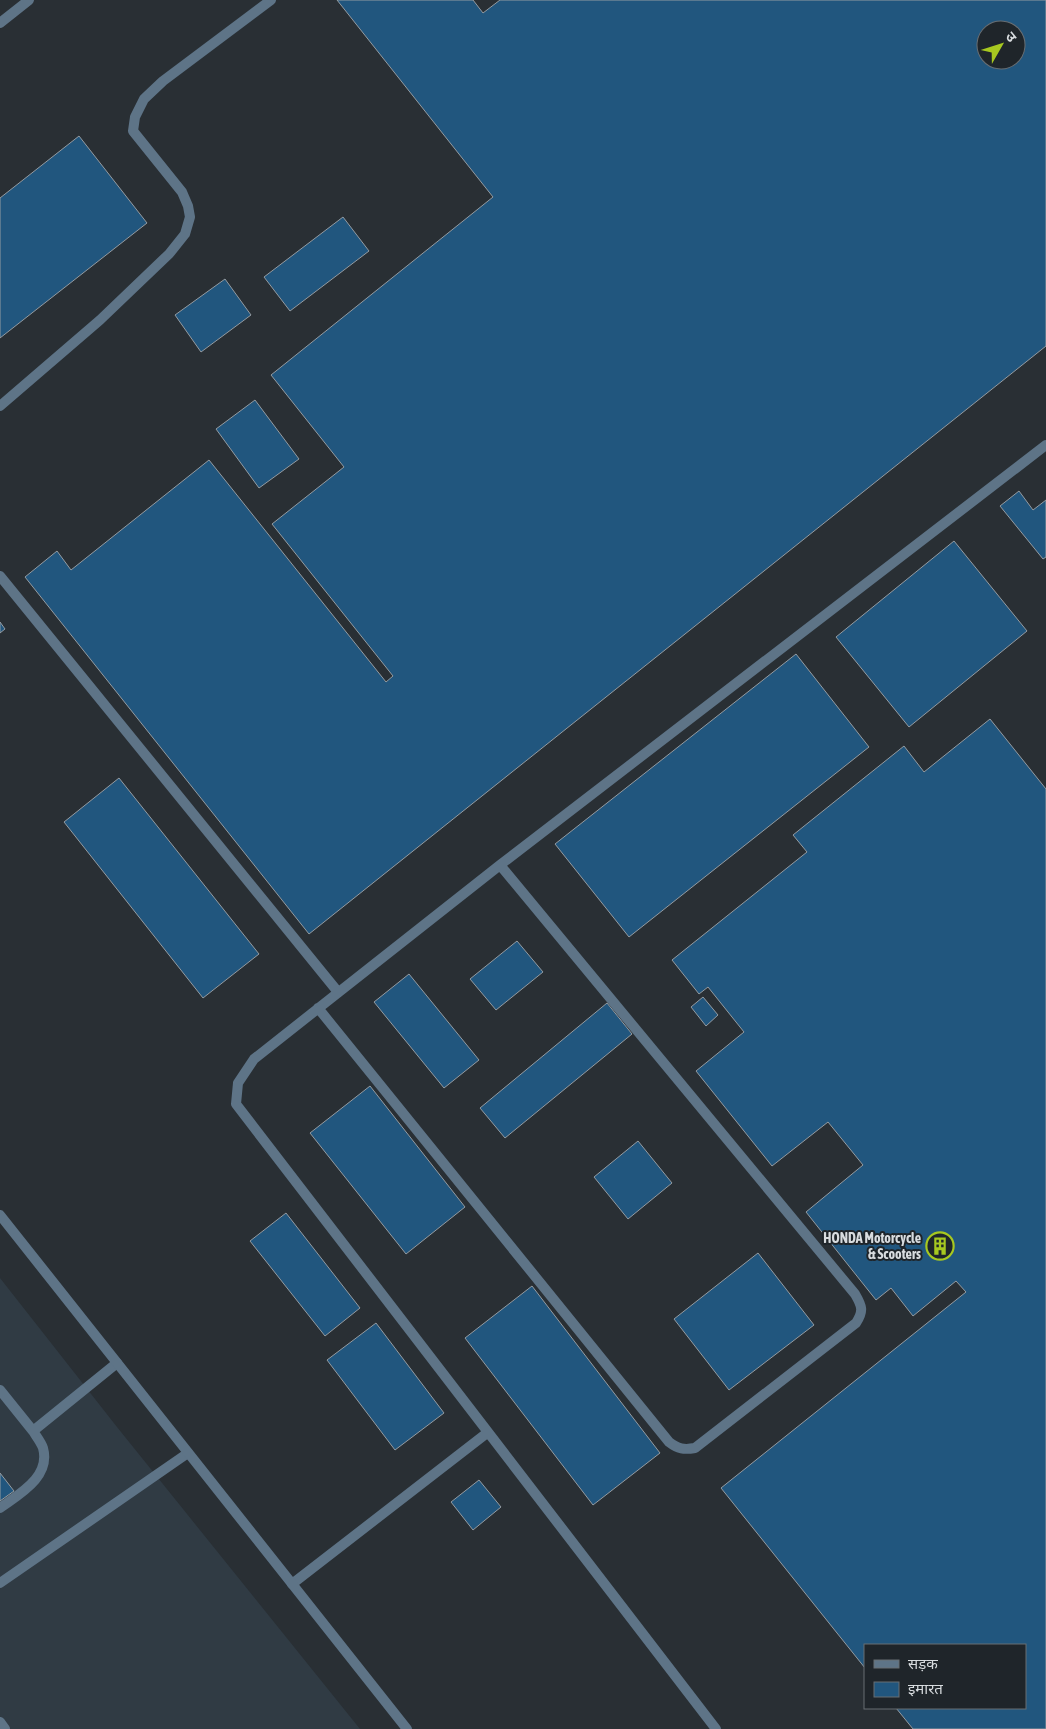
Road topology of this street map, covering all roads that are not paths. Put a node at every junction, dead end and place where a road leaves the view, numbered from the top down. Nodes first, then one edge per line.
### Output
1 (29, 0) edge
2 (271, 0) edge
3 (0, 23) edge
4 (0, 406) edge
5 (1046, 445) edge
6 (0, 576) edge
7 (500, 865) junction
8 (338, 992) junction
9 (318, 1008) junction
10 (0, 1215) edge
11 (117, 1363) junction
12 (0, 1390) edge
13 (33, 1431) junction
14 (487, 1433) junction
15 (188, 1453) junction
16 (0, 1508) edge
17 (0, 1583) edge
18 (292, 1584) junction
19 (0, 1722) edge
20 (5, 1729) edge
21 (407, 1729) edge
22 (716, 1729) edge

1 - 3 street
2 - 4 street
5 - 7 street
6 - 8 street
7 - 8 street
7 - 9 street
8 - 9 street
9 - 14 street
10 - 11 street
11 - 13 street
11 - 15 street
12 - 13 street
13 - 16 street
14 - 18 street
14 - 22 street
15 - 17 street
15 - 18 street
18 - 21 street
19 - 20 street

